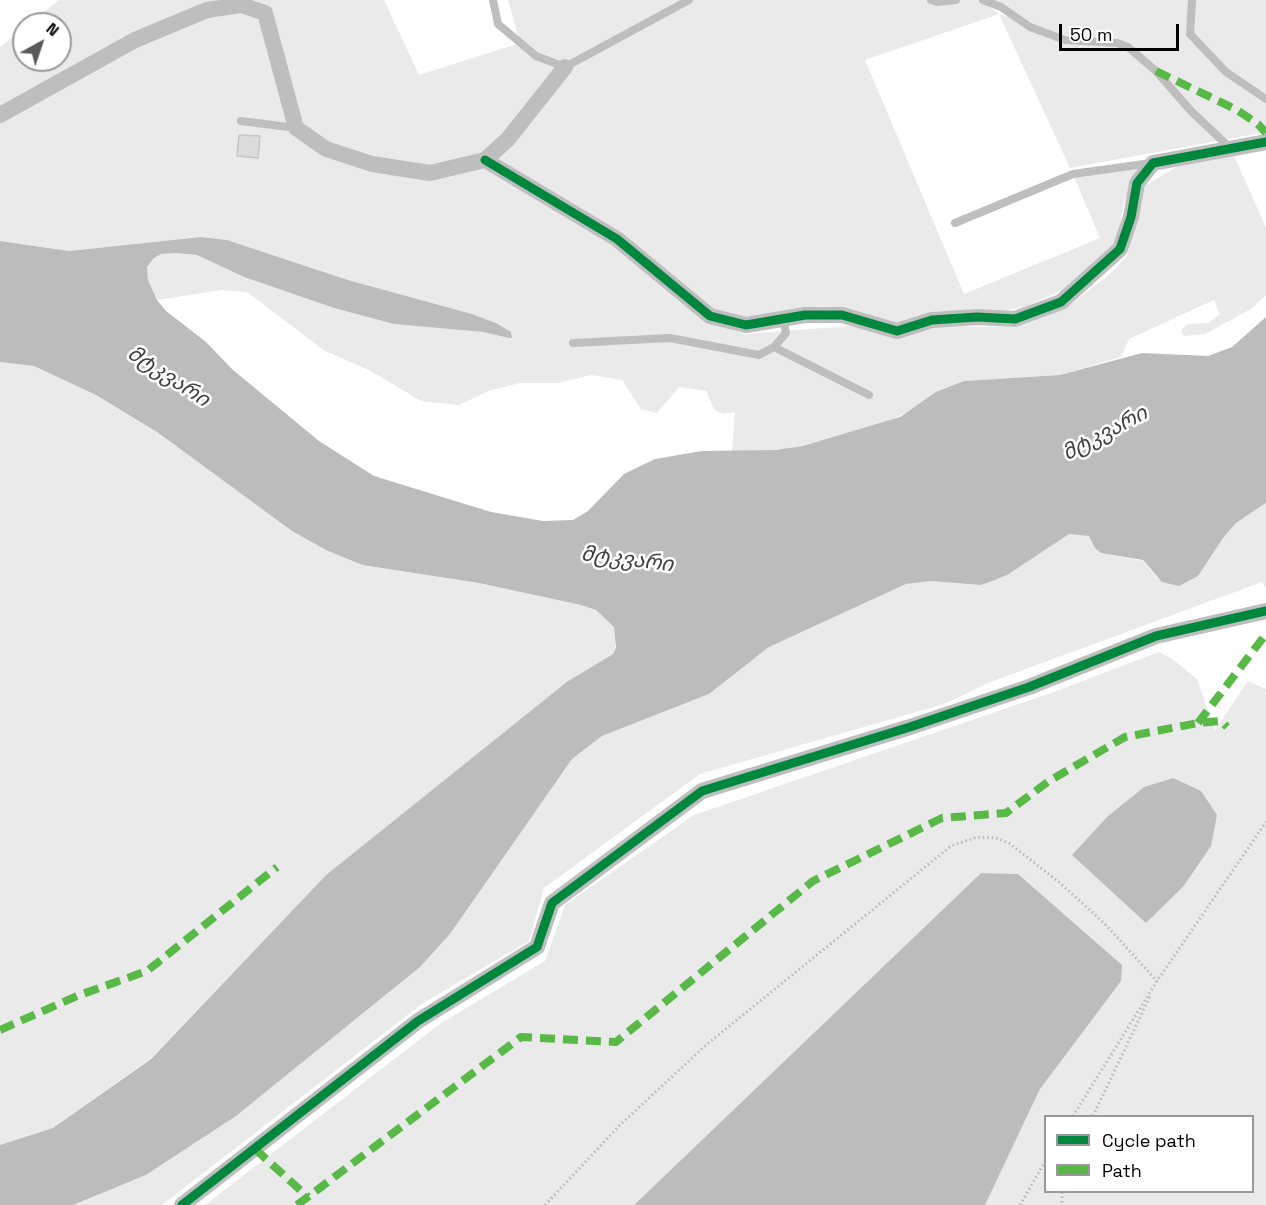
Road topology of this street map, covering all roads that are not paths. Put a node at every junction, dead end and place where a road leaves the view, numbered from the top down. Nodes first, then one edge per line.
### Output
1 (493, 0) edge
2 (689, 0) edge
3 (931, 0) edge
4 (956, 0) edge
5 (983, 0) edge
6 (1192, 0) edge
7 (261, 7) edge
8 (565, 66) junction
9 (1266, 99) edge
10 (1, 113) edge
11 (241, 121) dead end
12 (296, 128) junction
13 (1266, 142) edge
14 (1231, 149) junction
15 (485, 160) junction
16 (1153, 163) junction
17 (956, 223) dead end
18 (783, 319) junction
19 (573, 343) dead end
20 (774, 347) junction
21 (869, 395) dead end
22 (1266, 611) edge
23 (182, 1205) edge

1 - 8 lane
2 - 8 lane
3 - 4 lane
5 - 14 lane
6 - 9 lane
7 - 10 street
7 - 12 street
8 - 15 street
11 - 12 lane
12 - 15 street
13 - 14 street
14 - 16 street
15 - 18 street
16 - 17 lane
16 - 18 street
18 - 20 lane
19 - 20 lane
20 - 21 lane
22 - 23 street

